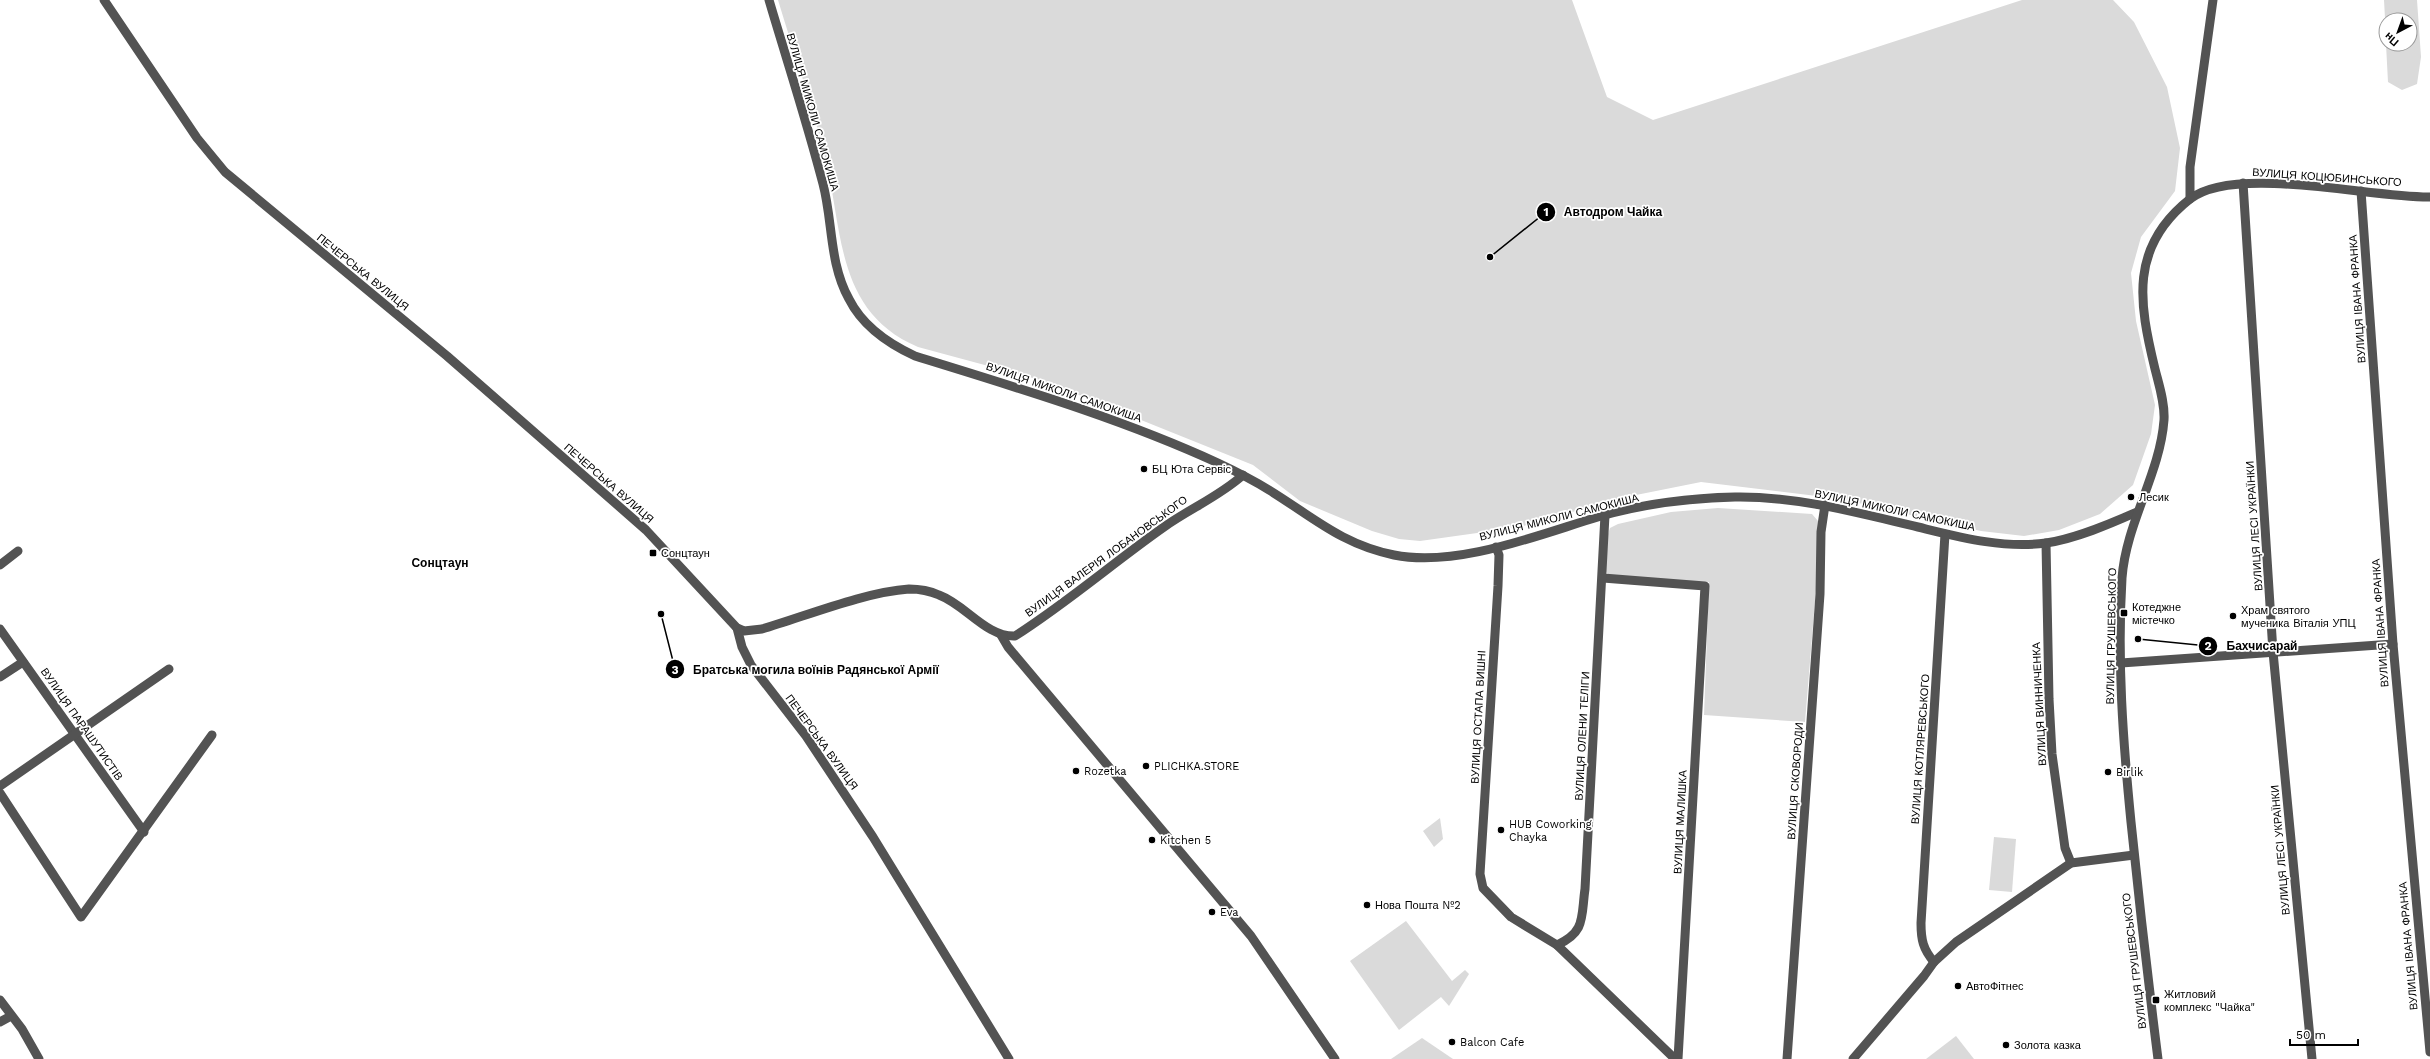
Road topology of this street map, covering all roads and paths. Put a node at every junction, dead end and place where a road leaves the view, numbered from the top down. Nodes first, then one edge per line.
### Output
1 (104, 0) edge
2 (769, 0) edge
3 (2213, 0) edge
4 (2243, 183) junction
5 (2361, 191) junction
6 (2430, 197) edge
7 (2190, 200) junction
8 (2164, 225) joint
9 (1243, 475) junction
10 (1825, 505) junction
11 (2137, 512) junction
12 (1605, 515) junction
13 (1945, 534) junction
14 (2046, 543) junction
15 (1496, 547) junction
16 (18, 551) dead end
17 (0, 565) edge
18 (1603, 578) junction
19 (737, 628) junction
20 (0, 629) edge
21 (1001, 635) junction
22 (2393, 644) junction
23 (2273, 652) junction
24 (23, 662) junction
25 (2120, 662) junction
26 (169, 669) dead end
27 (0, 677) edge
28 (212, 735) dead end
29 (75, 736) junction
30 (0, 786) edge
31 (0, 793) edge
32 (144, 832) junction
33 (2134, 855) junction
34 (2071, 863) junction
35 (1557, 945) junction
36 (1934, 962) junction
37 (0, 1000) edge
38 (11, 1016) junction
39 (0, 1022) edge
40 (2430, 1052) edge
41 (39, 1059) edge
42 (1010, 1059) edge
43 (1335, 1059) edge
44 (1675, 1059) edge
45 (1678, 1059) edge
46 (1787, 1059) edge
47 (1853, 1059) edge
48 (2158, 1059) edge
49 (2312, 1059) edge

1 - 19 street, ПЕЧЕРСЬКА ВУЛИЦЯ
2 - 9 street, ВУЛИЦЯ МИКОЛИ САМОКИША
3 - 7 street
4 - 5 street, ВУЛИЦЯ КОЦЮБИНСЬКОГО
4 - 7 street, ВУЛИЦЯ КОЦЮБИНСЬКОГО
4 - 23 street, ВУЛИЦЯ ЛЕСІ УКРАЇНКИ
5 - 6 street, ВУЛИЦЯ КОЦЮБИНСЬКОГО
5 - 22 street, ВУЛИЦЯ ІВАНА ФРАНКА
7 - 8 street, ВУЛИЦЯ КОЦЮБИНСЬКОГО
8 - 11 street, ВУЛИЦЯ ГРУШЕВСЬКОГО
9 - 15 street, ВУЛИЦЯ МИКОЛИ САМОКИША
9 - 21 street, ВУЛИЦЯ ВАЛЕРІЯ ЛОБАНОВСЬКОГО
10 - 12 street, ВУЛИЦЯ МИКОЛИ САМОКИША
10 - 13 street, ВУЛИЦЯ МИКОЛИ САМОКИША
10 - 46 street, ВУЛИЦЯ СКОВОРОДИ
11 - 14 street, ВУЛИЦЯ МИКОЛИ САМОКИША
11 - 25 street, ВУЛИЦЯ ГРУШЕВСЬКОГО
12 - 15 street, ВУЛИЦЯ МИКОЛИ САМОКИША
12 - 18 street, ВУЛИЦЯ ОЛЕНИ ТЕЛІГИ
13 - 14 street, ВУЛИЦЯ МИКОЛИ САМОКИША
13 - 36 street, ВУЛИЦЯ КОТЛЯРЕВСЬКОГО
14 - 34 street, ВУЛИЦЯ ВИННИЧЕНКА
15 - 35 street, ВУЛИЦЯ ОСТАПА ВИШНІ
16 - 17 street
18 - 35 street, ВУЛИЦЯ ОЛЕНИ ТЕЛІГИ
18 - 45 street, ВУЛИЦЯ МАЛИШКА
19 - 21 street
19 - 42 street, ПЕЧЕРСЬКА ВУЛИЦЯ
20 - 24 street, ВУЛИЦЯ ПАРАШУТИСТІВ
21 - 43 street
22 - 23 street
22 - 40 street, ВУЛИЦЯ ІВАНА ФРАНКА
23 - 25 street
23 - 49 street, ВУЛИЦЯ ЛЕСІ УКРАЇНКИ
24 - 27 street
24 - 29 street, ВУЛИЦЯ ПАРАШУТИСТІВ
25 - 33 street, ВУЛИЦЯ ГРУШЕВСЬКОГО
26 - 29 street
28 - 32 street
29 - 30 street
29 - 32 street, ВУЛИЦЯ ПАРАШУТИСТІВ
31 - 32 street
33 - 34 street
33 - 48 street, ВУЛИЦЯ ГРУШЕВСЬКОГО
34 - 36 street
35 - 44 street
36 - 47 street
37 - 38 street
38 - 39 street
38 - 41 street

